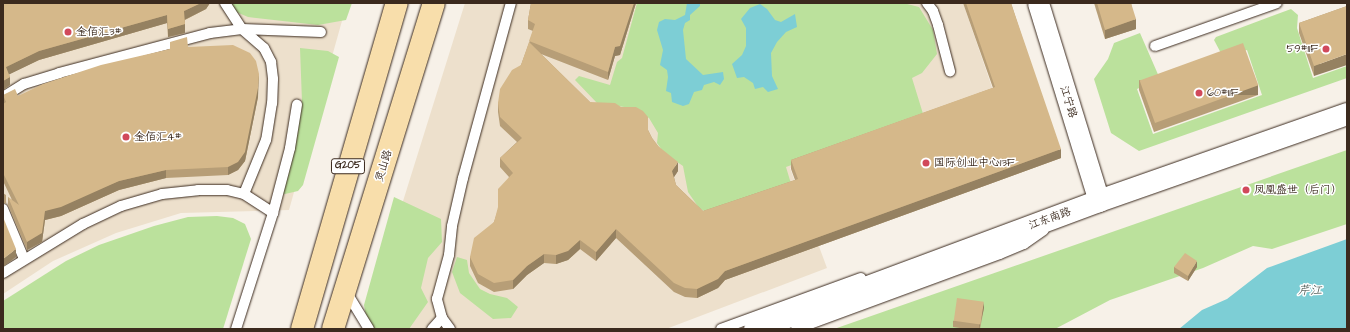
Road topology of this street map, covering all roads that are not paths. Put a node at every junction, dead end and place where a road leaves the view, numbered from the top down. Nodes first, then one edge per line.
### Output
1 (225, 3) edge
2 (397, 3) edge
3 (434, 3) edge
4 (511, 3) edge
5 (926, 3) edge
6 (1038, 3) edge
7 (1277, 3) edge
8 (242, 29) junction
9 (320, 32) dead end
10 (1155, 46) dead end
11 (950, 71) dead end
12 (3, 98) edge
13 (297, 106) dead end
14 (1347, 114) edge
15 (244, 194) junction
16 (1099, 201) junction
17 (3, 209) edge
18 (1071, 211) junction
19 (273, 213) junction
20 (24, 259) junction
21 (3, 272) edge
22 (345, 290) junction
23 (442, 318) junction
24 (236, 329) edge
25 (302, 329) edge
26 (333, 329) edge
27 (369, 329) edge
28 (432, 329) edge
29 (450, 329) edge
30 (721, 329) edge
31 (755, 329) edge
32 (796, 329) edge

1 - 8 lane
2 - 25 highway, G205
3 - 22 highway, 灵山路
4 - 23 lane
5 - 11 lane
6 - 16 street, 江宁路
7 - 10 lane
8 - 9 lane
8 - 12 lane
8 - 15 lane
13 - 19 lane
14 - 16 street, 江东南路
15 - 19 lane
15 - 20 lane
16 - 18 street, 江东南路
17 - 20 lane
18 - 30 lane
18 - 31 street, 江东南路
18 - 32 lane
19 - 24 lane
20 - 21 lane
22 - 26 highway, 灵山路
22 - 27 lane
23 - 28 lane
23 - 29 lane

